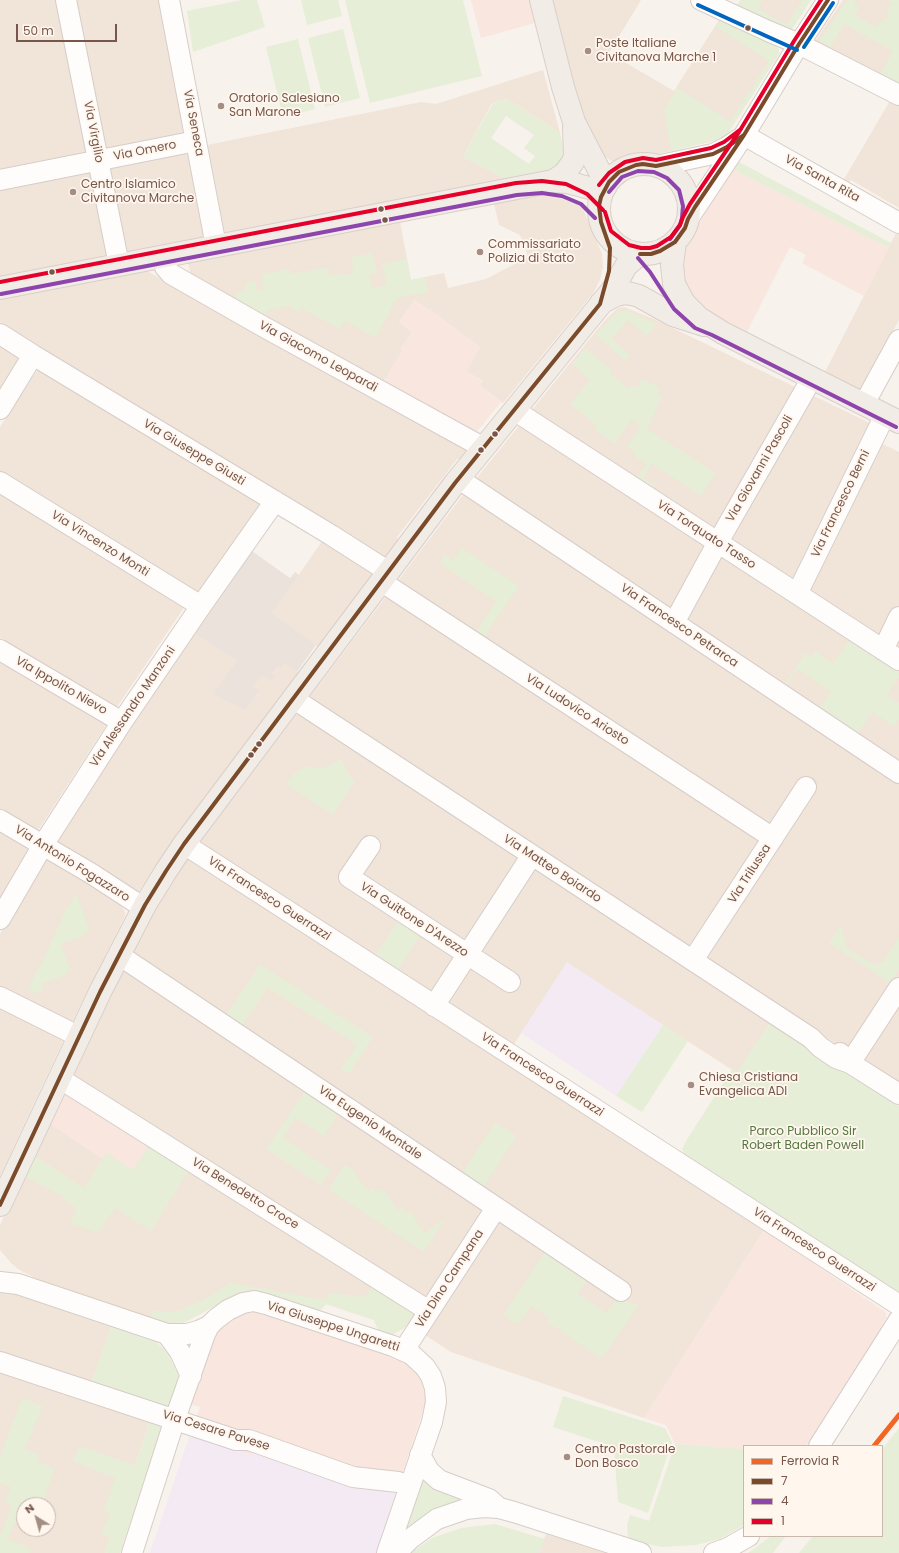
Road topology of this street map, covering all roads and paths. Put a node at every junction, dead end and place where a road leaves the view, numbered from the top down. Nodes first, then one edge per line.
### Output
1 (66, 0) edge
2 (168, 0) edge
3 (542, 0) edge
4 (700, 0) edge
5 (828, 0) edge
6 (799, 44) junction
7 (899, 95) edge
8 (574, 122) junction
9 (744, 135) junction
10 (196, 141) junction
11 (587, 148) junction
12 (98, 160) junction
13 (656, 166) junction
14 (627, 168) junction
15 (0, 180) edge
16 (553, 181) junction
17 (605, 187) junction
18 (516, 189) junction
19 (688, 219) junction
20 (899, 222) edge
21 (603, 224) junction
22 (675, 242) junction
23 (216, 246) junction
24 (642, 254) junction
25 (162, 257) junction
26 (119, 265) junction
27 (0, 288) edge
28 (600, 304) junction
29 (706, 326) junction
30 (0, 334) edge
31 (899, 340) edge
32 (33, 355) junction
33 (812, 378) junction
34 (864, 404) junction
35 (0, 409) edge
36 (514, 410) junction
37 (892, 418) edge
38 (484, 448) junction
39 (459, 479) junction
40 (0, 482) edge
41 (275, 501) junction
42 (718, 542) junction
43 (385, 577) junction
44 (797, 594) junction
45 (201, 606) junction
46 (899, 617) edge
47 (674, 623) junction
48 (0, 650) edge
49 (891, 655) edge
50 (294, 699) junction
51 (122, 722) junction
52 (899, 773) edge
53 (806, 787) dead end
54 (0, 820) edge
55 (773, 838) junction
56 (184, 844) junction
57 (43, 845) junction
58 (370, 846) dead end
59 (532, 855) junction
60 (144, 908) junction
61 (0, 919) edge
62 (119, 955) junction
63 (467, 955) junction
64 (693, 960) junction
65 (510, 982) dead end
66 (899, 988) edge
67 (0, 996) edge
68 (434, 1006) junction
69 (78, 1036) junction
70 (850, 1063) junction
71 (59, 1078) junction
72 (899, 1094) edge
73 (0, 1205) edge
74 (496, 1208) junction
75 (0, 1271) edge
76 (9, 1283) edge
77 (621, 1291) dead end
78 (899, 1305) edge
79 (429, 1311) junction
80 (899, 1320) edge
81 (209, 1326) junction
82 (167, 1334) junction
83 (404, 1350) junction
84 (0, 1362) edge
85 (191, 1376) junction
86 (175, 1419) junction
87 (820, 1445) edge
88 (420, 1455) junction
89 (410, 1486) junction
90 (499, 1508) junction
91 (747, 1537) edge
92 (132, 1553) edge
93 (387, 1553) edge
94 (396, 1553) edge
95 (641, 1553) edge
96 (714, 1553) edge

1 - 12 street, Via Virgilio
2 - 10 street, Via Seneca
3 - 8 main road
4 - 6 street
5 - 6 street
6 - 7 street
6 - 9 street
8 - 11 main road
8 - 16 main road
9 - 13 street
9 - 19 street
9 - 20 street, Via Santa Rita
10 - 12 street, Via Omero
10 - 23 street, Via Seneca
11 - 14 main road
11 - 17 main road
12 - 15 street, Via Omero
12 - 26 street, Via Virgilio
13 - 14 main road
13 - 19 main road
14 - 17 main road
16 - 17 main road
16 - 18 main road
17 - 21 main road
18 - 21 main road
18 - 23 main road
19 - 22 main road
21 - 24 main road
21 - 28 main road
22 - 24 main road
22 - 29 main road
23 - 25 main road
24 - 28 main road
24 - 29 main road
25 - 26 main road
25 - 38 street, Via Giacomo Leopardi
26 - 27 main road
28 - 29 main road
28 - 36 main road
29 - 33 main road
30 - 32 street, Via Giuseppe Giusti
31 - 34 street
32 - 35 street
32 - 41 street, Via Giuseppe Giusti
33 - 34 main road
33 - 42 street, Via Giovanni Pascoli
34 - 37 main road
36 - 38 main road
36 - 42 street, Via Torquato Tasso
37 - 44 street, Via Francesco Berni
38 - 39 main road
39 - 43 main road
39 - 47 street, Via Francesco Petrarca
40 - 45 street, Via Vincenzo Monti
41 - 43 street, Via Giuseppe Giusti
41 - 45 street, Via Alessandro Manzoni
42 - 44 street, Via Torquato Tasso
42 - 47 street, Via Giovanni Pascoli
43 - 50 main road
43 - 55 street, Via Ludovico Ariosto
44 - 49 street, Via Torquato Tasso
45 - 51 street, Via Alessandro Manzoni
46 - 49 street
47 - 52 street, Via Francesco Petrarca
48 - 51 street, Via Ippolito Nievo
50 - 56 main road
50 - 59 street, Via Matteo Boiardo
51 - 57 street, Via Alessandro Manzoni
53 - 55 street, Via Trilussa
54 - 57 street, Via Antonio Fogazzaro
55 - 64 street, Via Trilussa
56 - 60 main road
56 - 68 street, Via Francesco Guerrazzi
57 - 60 street, Via Antonio Fogazzaro
57 - 61 street, Via Alessandro Manzoni
58 - 63 street, Via Guittone D'Arezzo
59 - 63 street
59 - 64 street, Via Matteo Boiardo
60 - 62 main road
62 - 69 main road
62 - 74 street, Via Eugenio Montale
63 - 65 street, Via Guittone D'Arezzo
63 - 68 street
64 - 70 street, Via Matteo Boiardo
66 - 70 street
67 - 69 street
68 - 78 street, Via Francesco Guerrazzi
69 - 71 main road
70 - 72 street, Via Matteo Boiardo
71 - 73 main road
71 - 79 street, Via Benedetto Croce
74 - 77 street, Via Eugenio Montale
74 - 79 street, Via Dino Campana
75 - 76 street, Via Giuseppe Ungaretti
76 - 82 street, Via Giuseppe Ungaretti
79 - 83 street, Via Dino Campana
80 - 87 street
81 - 82 street, Via Giuseppe Ungaretti
81 - 83 street, Via Giuseppe Ungaretti
81 - 85 street
82 - 85 street
83 - 88 street, Via Giuseppe Ungaretti
84 - 86 street, Via Cesare Pavese
85 - 86 street
86 - 89 street, Via Cesare Pavese
86 - 92 street
88 - 89 street, Via Giuseppe Ungaretti
88 - 90 street
89 - 93 street, Via Giuseppe Ungaretti
90 - 94 street
90 - 95 street
91 - 96 street

